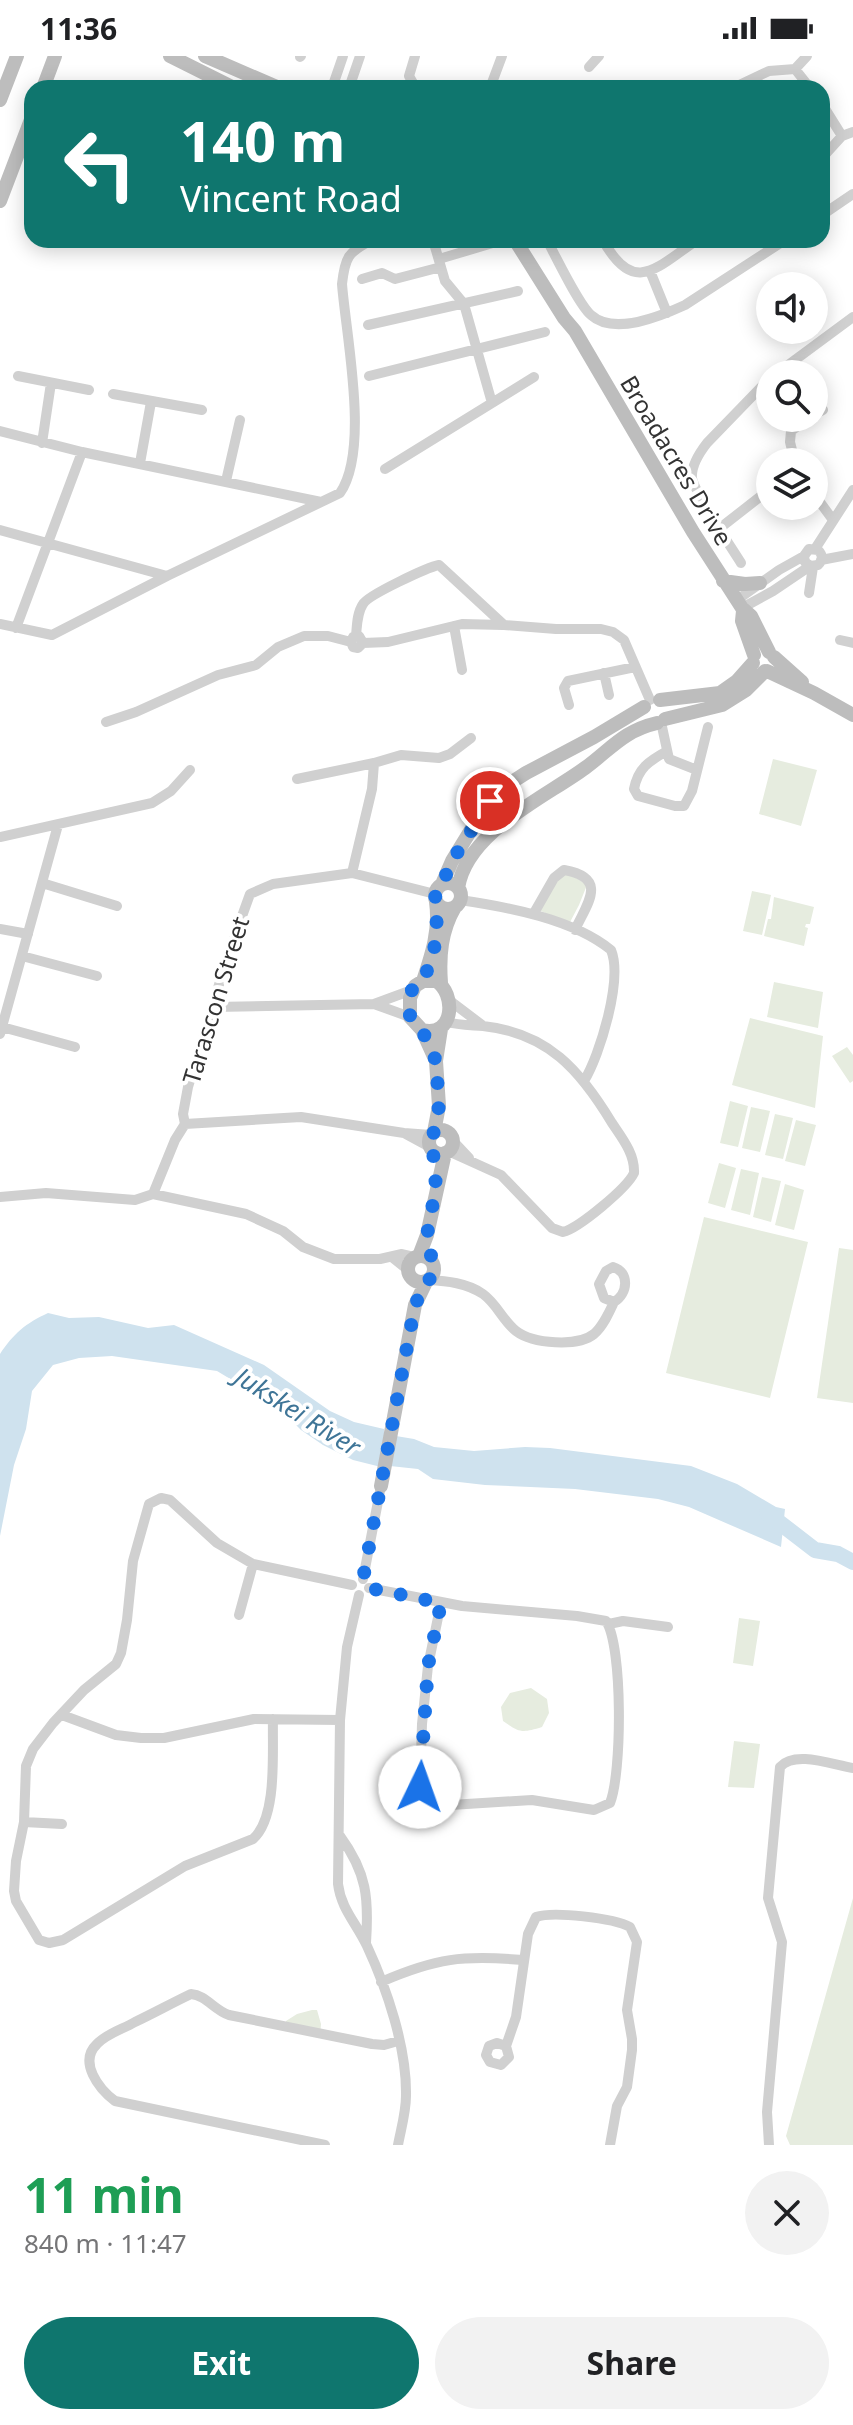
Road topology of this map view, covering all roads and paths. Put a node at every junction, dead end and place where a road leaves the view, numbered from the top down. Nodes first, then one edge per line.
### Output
1 (17, 56) edge
2 (62, 56) edge
3 (170, 56) edge
4 (205, 56) edge
5 (343, 56) edge
6 (360, 56) edge
7 (415, 56) edge
8 (502, 56) edge
9 (599, 56) edge
10 (807, 56) edge
11 (53, 63) edge
12 (589, 67) dead end
13 (795, 69) junction
14 (218, 80) edge
15 (260, 80) edge
16 (335, 80) edge
17 (352, 80) edge
18 (411, 80) edge
19 (493, 80) edge
20 (750, 80) edge
21 (804, 80) edge
22 (0, 100) edge
23 (830, 118) edge
24 (853, 132) edge
25 (842, 136) junction
26 (24, 138) edge
27 (830, 149) edge
28 (853, 194) edge
29 (0, 201) edge
30 (830, 210) edge
31 (356, 248) edge
32 (435, 248) edge
33 (480, 248) edge
34 (520, 248) edge
35 (530, 248) edge
36 (552, 248) edge
37 (608, 248) edge
38 (685, 248) edge
39 (773, 248) edge
40 (440, 263) junction
41 (650, 271) junction
42 (362, 279) dead end
43 (518, 291) dead end
44 (464, 304) junction
45 (667, 313) junction
46 (853, 317) edge
47 (368, 325) dead end
48 (575, 331) junction
49 (545, 332) dead end
50 (475, 351) junction
51 (795, 360) edge
52 (18, 376) dead end
53 (369, 376) dead end
54 (534, 377) dead end
55 (51, 383) junction
56 (89, 390) dead end
57 (756, 392) edge
58 (113, 394) dead end
59 (151, 402) junction
60 (492, 403) junction
61 (202, 410) dead end
62 (240, 420) dead end
63 (0, 431) edge
64 (42, 443) junction
65 (82, 452) junction
66 (140, 463) junction
67 (385, 469) dead end
68 (226, 481) junction
69 (853, 490) edge
70 (756, 500) edge
71 (321, 502) junction
72 (828, 513) edge
73 (833, 520) junction
74 (720, 528) junction
75 (0, 530) edge
76 (47, 543) junction
77 (853, 554) edge
78 (812, 562) junction
79 (741, 563) dead end
80 (167, 576) junction
81 (723, 581) junction
82 (762, 581) junction
83 (773, 591) junction
84 (809, 593) dead end
85 (741, 606) junction
86 (0, 624) edge
87 (504, 625) junction
88 (454, 626) junction
89 (16, 628) junction
90 (357, 640) junction
91 (840, 640) dead end
92 (853, 643) edge
93 (764, 662) junction
94 (635, 667) junction
95 (462, 670) dead end
96 (604, 673) junction
97 (736, 690) junction
98 (609, 695) dead end
99 (651, 703) junction
100 (569, 705) dead end
101 (853, 715) edge
102 (661, 721) junction
103 (106, 722) dead end
104 (706, 727) dead end
105 (594, 737) junction
106 (471, 738) dead end
107 (667, 751) junction
108 (603, 753) junction
109 (374, 763) junction
110 (190, 770) dead end
111 (697, 770) junction
112 (297, 779) dead end
113 (58, 825) junction
114 (0, 837) edge
115 (352, 873) junction
116 (42, 883) junction
117 (438, 893) junction
118 (458, 898) junction
119 (117, 906) dead end
120 (534, 913) junction
121 (0, 929) edge
122 (575, 930) junction
123 (28, 934) junction
124 (22, 956) junction
125 (97, 976) dead end
126 (441, 983) junction
127 (418, 985) junction
128 (449, 1000) junction
129 (4, 1004) edge
130 (374, 1004) junction
131 (214, 1007) junction
132 (410, 1017) junction
133 (443, 1026) junction
134 (483, 1026) junction
135 (1, 1030) edge
136 (422, 1030) junction
137 (75, 1047) dead end
138 (436, 1061) junction
139 (584, 1081) junction
140 (185, 1124) junction
141 (440, 1143) junction
142 (153, 1194) junction
143 (0, 1197) edge
144 (422, 1270) junction
145 (614, 1302) dead end
146 (381, 1486) joint
147 (253, 1564) junction
148 (366, 1584) junction
149 (352, 1585) junction
150 (359, 1595) junction
151 (441, 1603) junction
152 (239, 1615) dead end
153 (606, 1622) junction
154 (668, 1627) dead end
155 (62, 1715) junction
156 (273, 1719) junction
157 (340, 1720) junction
158 (853, 1768) edge
159 (24, 1822) junction
160 (62, 1824) dead end
161 (340, 1836) junction
162 (366, 1943) junction
163 (523, 1960) junction
164 (381, 1982) junction
165 (398, 2041) junction
166 (506, 2046) dead end
167 (325, 2145) edge
168 (398, 2145) edge
169 (610, 2145) edge
170 (769, 2145) edge

1 - 22 street
2 - 11 street
3 - 14 street
4 - 15 street
5 - 16 street
6 - 17 street
7 - 18 street
8 - 19 street
9 - 12 street
10 - 13 street
13 - 20 street
13 - 21 street
23 - 25 street
24 - 25 street
25 - 27 street
26 - 29 street
28 - 30 street
31 - 71 street
32 - 40 street
33 - 40 street
34 - 48 street, Broadacres Drive
35 - 48 street, Broadacres Drive
36 - 45 street
37 - 41 street
38 - 41 street
39 - 45 street
40 - 42 street
40 - 44 street
41 - 45 street
43 - 44 street
44 - 47 street
44 - 50 street
46 - 51 street
48 - 81 street, Broadacres Drive
49 - 50 street
50 - 53 street
50 - 60 street
52 - 55 street
54 - 60 street
55 - 56 street
55 - 64 street
57 - 74 street
58 - 59 street
59 - 61 street
59 - 66 street
60 - 67 street
62 - 68 street
63 - 64 street
64 - 65 street
65 - 66 street
65 - 76 street
66 - 68 street
68 - 71 street
69 - 73 street
70 - 74 street
71 - 80 street
72 - 73 street
73 - 78 street
74 - 79 street
75 - 76 street
76 - 80 street
76 - 89 street
77 - 78 street
78 - 82 street
78 - 83 street
78 - 84 street
80 - 89 street
81 - 82 street
81 - 85 street, Broadacres Drive
82 - 83 street
82 - 85 street
83 - 85 street
85 - 93 street, Broadacres Drive
86 - 89 street
87 - 88 street
87 - 90 street
87 - 94 street
88 - 90 street
88 - 95 street
90 - 103 street
91 - 92 street
93 - 97 street
93 - 101 street
94 - 96 street
94 - 99 street
96 - 98 street
96 - 100 street
97 - 99 street
97 - 102 street
99 - 102 street
99 - 105 street
102 - 107 street
102 - 108 street
104 - 111 street
105 - 108 street
105 - 117 street
106 - 109 street
107 - 111 street
107 - 111 street
108 - 118 street
109 - 112 street
109 - 115 street
110 - 113 street
113 - 114 street
113 - 116 street
115 - 117 street, Tarascon Street
115 - 131 street, Tarascon Street
116 - 119 street
116 - 123 street
117 - 118 street
117 - 118 street
117 - 127 street
118 - 120 street
118 - 126 street
120 - 122 street
120 - 122 street
121 - 123 street
122 - 139 street
123 - 124 street
124 - 125 street
124 - 129 street
126 - 127 street
126 - 128 street
127 - 130 street
127 - 132 street
128 - 133 street
128 - 134 street
129 - 135 street
130 - 131 street
130 - 132 street
131 - 140 street, Tarascon Street
132 - 136 street
133 - 134 street
133 - 136 street
133 - 138 street
134 - 139 street
135 - 137 street
136 - 138 street
138 - 141 street
139 - 141 street
140 - 141 street
140 - 142 street, Tarascon Street
141 - 144 street
142 - 143 street
142 - 144 street
144 - 145 street
144 - 146 street
146 - 148 street
147 - 149 street
147 - 152 street
147 - 155 street
148 - 149 street
148 - 150 street
148 - 151 street
149 - 150 street
150 - 157 street
151 - 153 street
151 - 153 street
153 - 154 street
155 - 156 street
155 - 159 street
156 - 157 street
156 - 159 street
157 - 161 street
158 - 170 street
159 - 160 street
161 - 162 street
161 - 162 street
162 - 164 street
163 - 164 street
163 - 166 street
163 - 169 street
164 - 165 street
165 - 167 street
165 - 168 street

